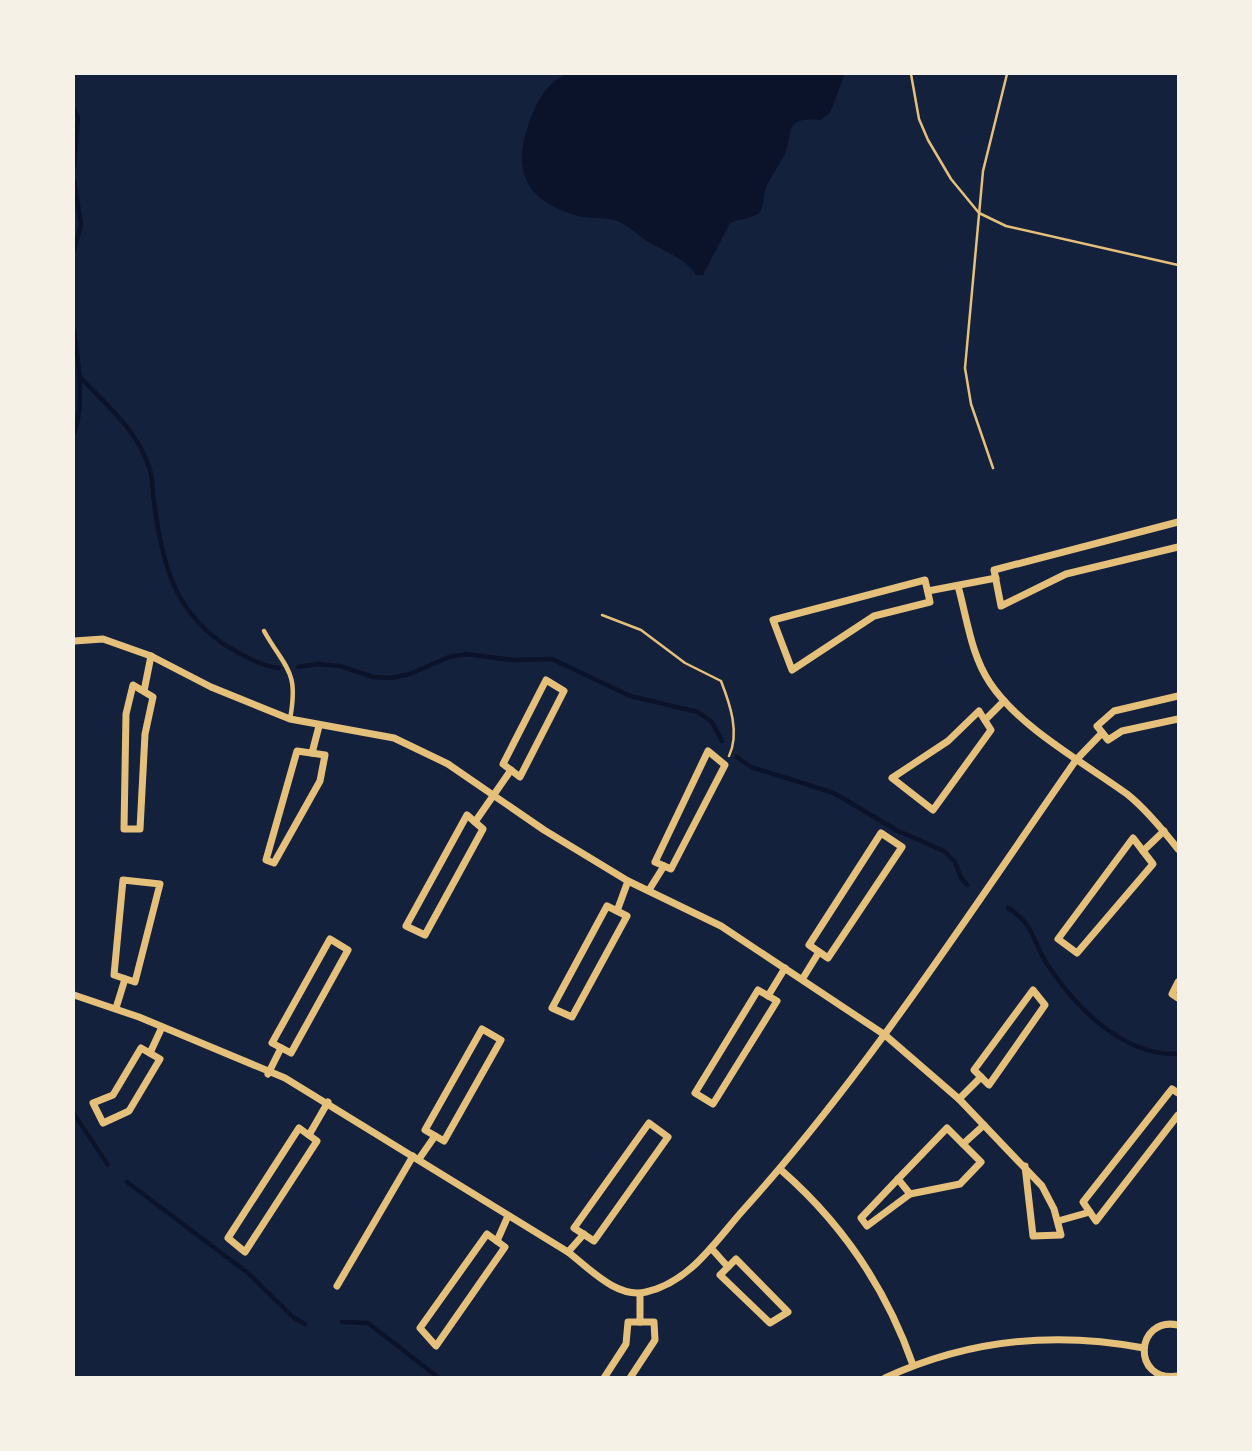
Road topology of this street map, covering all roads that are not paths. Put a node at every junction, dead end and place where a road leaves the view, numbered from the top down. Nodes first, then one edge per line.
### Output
1 (1178, 522) edge
2 (1178, 547) edge
3 (996, 578) junction
4 (958, 586) junction
5 (928, 591) junction
6 (264, 631) dead end
7 (74, 641) edge
8 (151, 656) junction
9 (144, 691) junction
10 (1178, 696) edge
11 (1004, 701) junction
12 (290, 719) junction
13 (1178, 719) edge
14 (985, 720) junction
15 (319, 726) junction
16 (1102, 733) junction
17 (312, 753) junction
18 (1076, 760) junction
19 (511, 770) junction
20 (494, 794) junction
21 (474, 822) junction
22 (1164, 831) junction
23 (1178, 849) edge
24 (1143, 851) junction
25 (664, 866) junction
26 (628, 881) junction
27 (649, 890) junction
28 (617, 911) junction
29 (819, 952) junction
30 (785, 968) junction
31 (803, 978) junction
32 (125, 979) junction
33 (1178, 982) edge
34 (74, 995) edge
35 (768, 996) junction
36 (1178, 998) edge
37 (116, 1008) junction
38 (162, 1027) junction
39 (885, 1035) junction
40 (281, 1048) junction
41 (150, 1053) junction
42 (268, 1073) junction
43 (981, 1077) junction
44 (1178, 1093) edge
45 (959, 1099) junction
46 (328, 1102) junction
47 (1178, 1115) edge
48 (984, 1125) junction
49 (309, 1135) junction
50 (435, 1136) junction
51 (963, 1144) junction
52 (416, 1158) junction
53 (1025, 1166) junction
54 (781, 1170) junction
55 (898, 1179) junction
56 (910, 1194) junction
57 (1090, 1212) junction
58 (508, 1216) junction
59 (1058, 1221) junction
60 (583, 1234) junction
61 (497, 1241) junction
62 (711, 1248) junction
63 (568, 1252) junction
64 (728, 1266) junction
65 (337, 1286) dead end
66 (640, 1293) junction
67 (640, 1322) junction
68 (1178, 1325) edge
69 (1144, 1348) junction
70 (914, 1365) junction
71 (1153, 1375) edge
72 (1178, 1376) edge
73 (604, 1377) edge
74 (630, 1377) edge
75 (885, 1377) edge

1 - 3 street
2 - 3 street
3 - 4 street
4 - 5 street
4 - 11 street
5 - 5 street
6 - 12 lane
7 - 8 street
8 - 9 street
8 - 12 street
9 - 9 street
10 - 16 street
11 - 14 street
11 - 18 street
12 - 15 street
13 - 16 street
14 - 14 street
15 - 17 street
15 - 20 street
16 - 18 street
17 - 17 street
18 - 22 street
18 - 39 street
19 - 19 street
19 - 20 street
20 - 21 street
20 - 26 street
21 - 21 street
22 - 23 street
22 - 24 street
24 - 24 street
25 - 25 street
25 - 27 street
26 - 27 street
26 - 28 street
27 - 30 street
28 - 28 street
29 - 29 street
29 - 31 street
30 - 31 street
30 - 35 street
31 - 39 street
32 - 32 street
32 - 37 street
33 - 36 street
34 - 37 street
35 - 35 street
37 - 38 street
38 - 41 street
38 - 42 street
39 - 45 street
39 - 54 street
40 - 40 street
40 - 42 street
41 - 41 street
42 - 46 street
43 - 43 street
43 - 45 street
44 - 57 street
45 - 48 street
46 - 49 street
46 - 52 street
47 - 57 street
48 - 51 street
48 - 53 street
49 - 49 street
50 - 50 street
50 - 52 street
51 - 55 street
51 - 56 street
52 - 58 street
52 - 65 street
53 - 59 street
53 - 59 street
54 - 62 street
54 - 70 street
55 - 56 street
55 - 56 street
57 - 59 street
58 - 61 street
58 - 63 street
60 - 60 street
60 - 63 street
61 - 61 street
62 - 64 street
62 - 66 street
63 - 66 street
64 - 64 street
66 - 67 street
67 - 73 street
67 - 74 street
68 - 69 street
69 - 70 street
69 - 71 street
70 - 75 street
71 - 72 street

